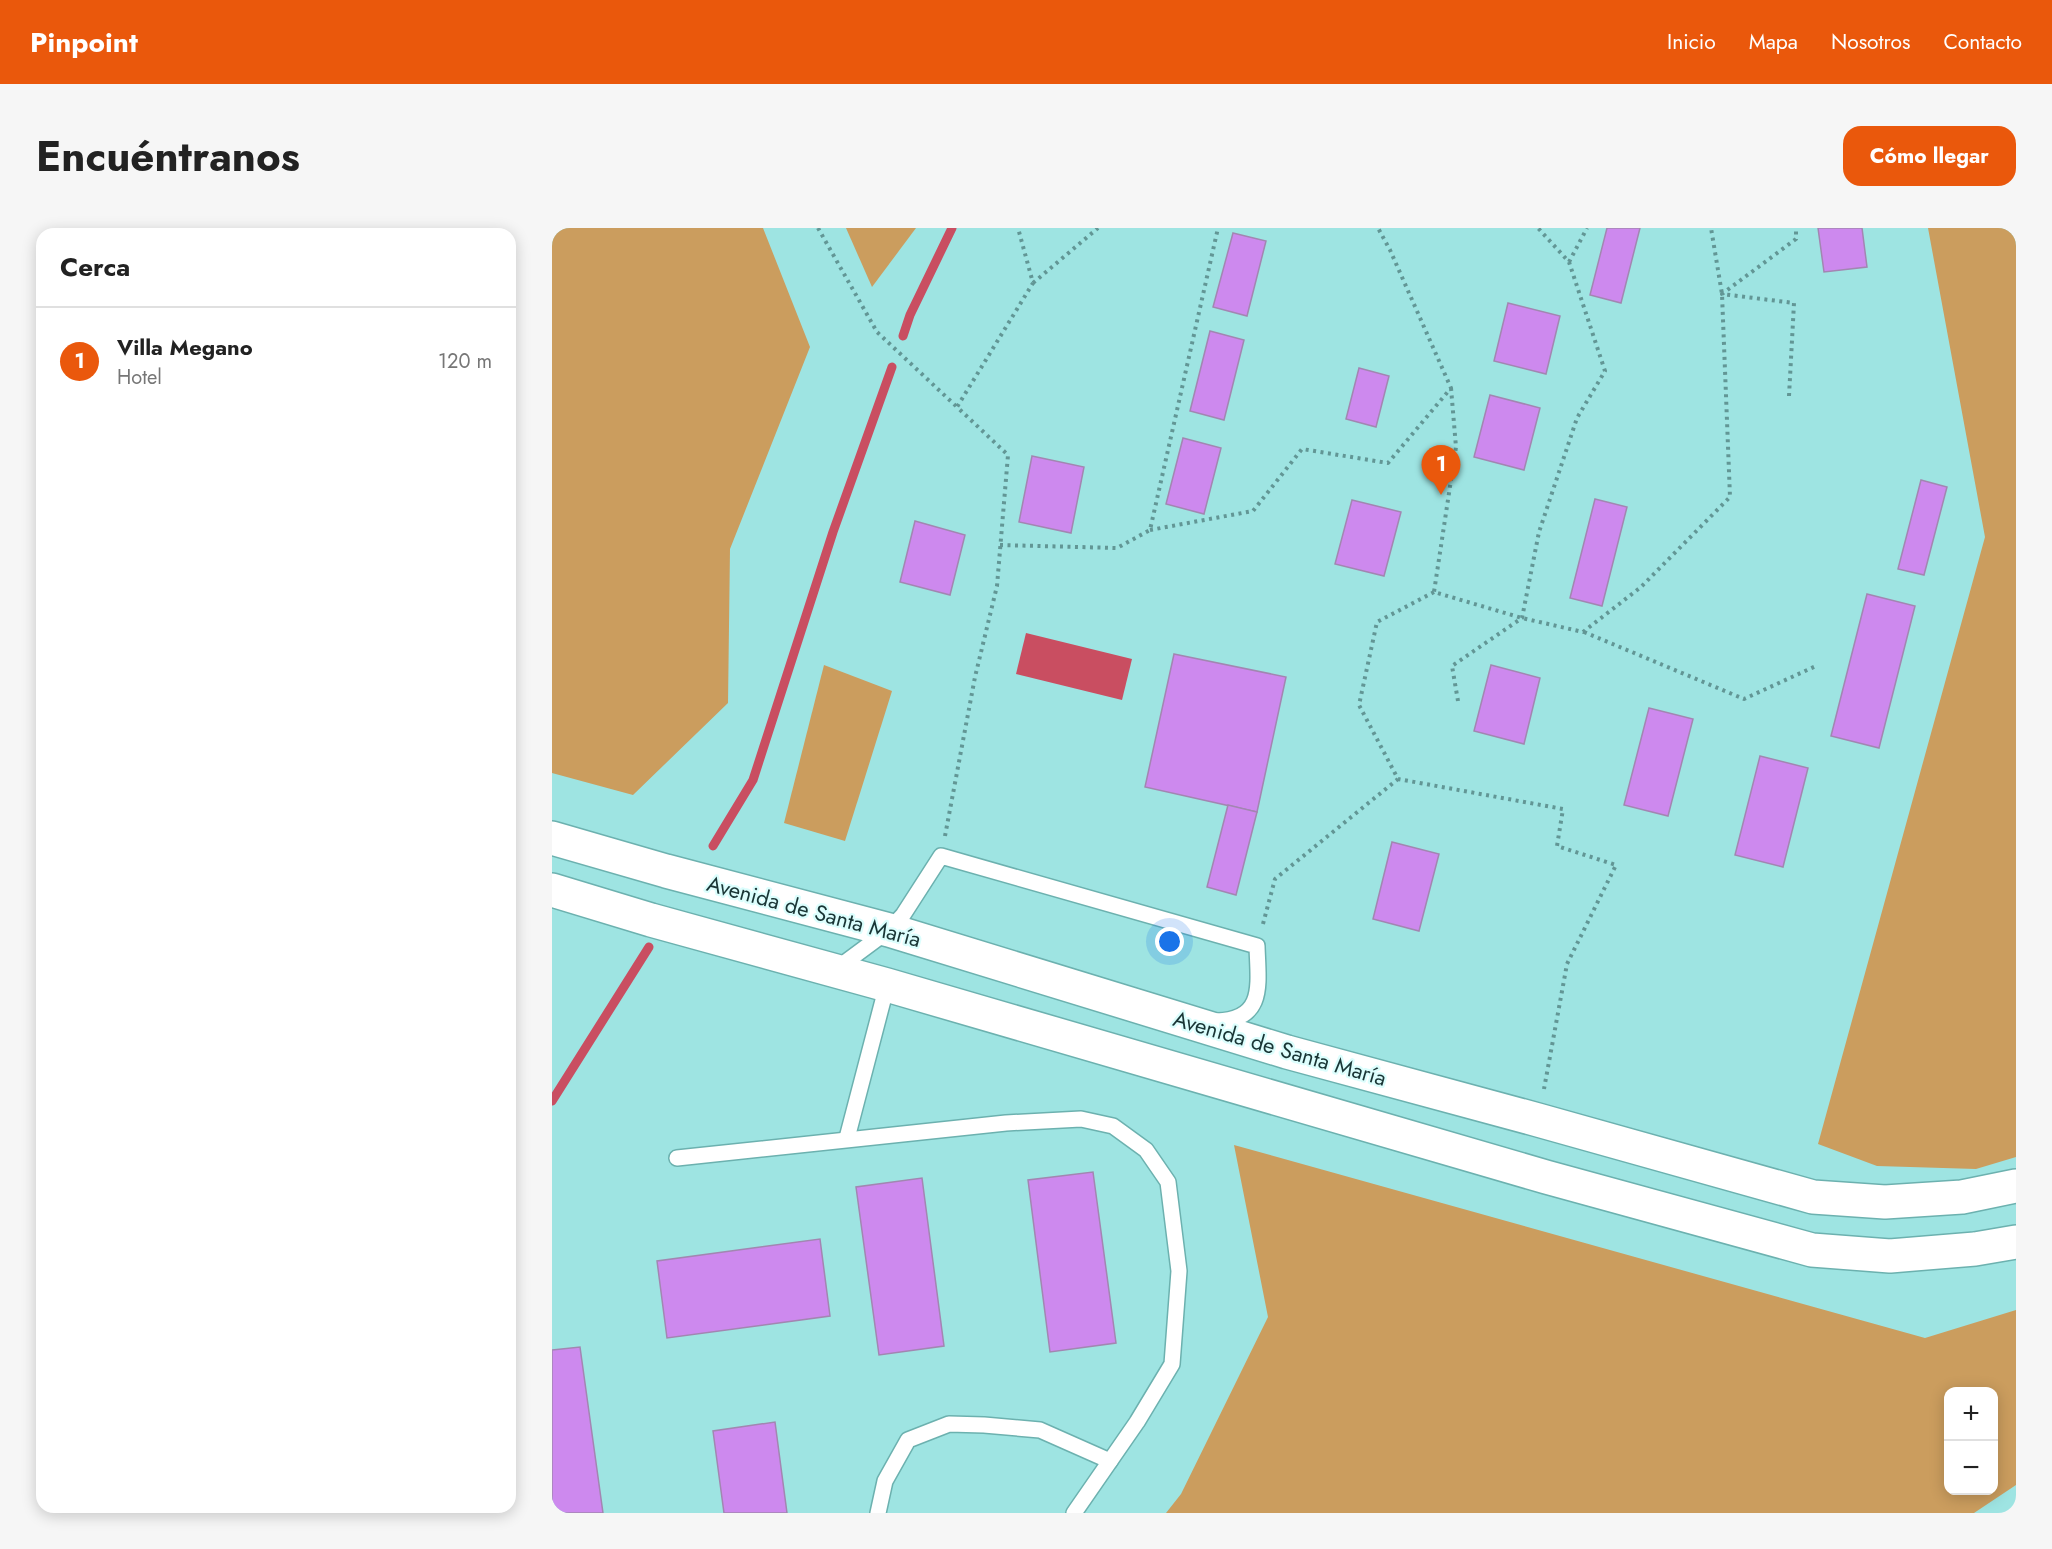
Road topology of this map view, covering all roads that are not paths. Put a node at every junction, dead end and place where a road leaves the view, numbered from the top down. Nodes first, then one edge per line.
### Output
1 (552, 838) edge
2 (552, 891) edge
3 (889, 930) junction
4 (835, 970) junction
5 (887, 985) junction
6 (1190, 1021) junction
7 (847, 1138) junction
8 (677, 1158) dead end
9 (2016, 1186) edge
10 (2016, 1242) edge
11 (1110, 1461) junction
12 (878, 1513) edge
13 (1074, 1513) edge

1 - 3 street, Avenida de Santa María
2 - 4 street
3 - 4 lane
3 - 6 street, Avenida de Santa María
3 - 6 lane
4 - 5 street
5 - 7 lane
5 - 10 street
6 - 9 street, Avenida de Santa María
7 - 8 lane
7 - 11 lane
11 - 12 lane
11 - 13 lane

